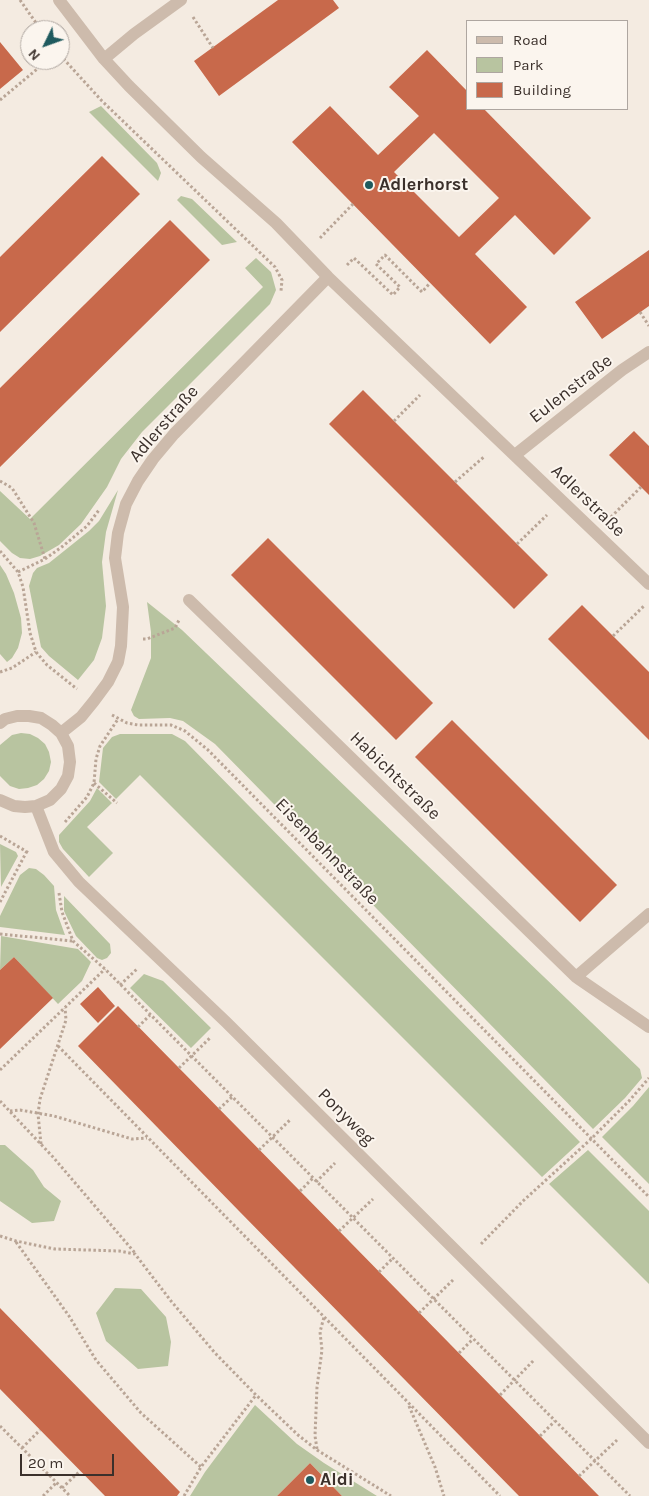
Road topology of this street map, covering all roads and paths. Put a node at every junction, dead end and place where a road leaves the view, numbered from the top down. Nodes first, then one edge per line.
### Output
1 (20, 0) edge
2 (59, 0) edge
3 (181, 0) edge
4 (192, 16) dead end
5 (34, 20) edge
6 (213, 48) dead end
7 (104, 59) junction
8 (70, 66) edge
9 (36, 70) edge
10 (0, 100) edge
11 (353, 204) dead end
12 (305, 253) junction
13 (331, 279) junction
14 (430, 283) dead end
15 (278, 298) dead end
16 (640, 312) dead end
17 (649, 326) edge
18 (649, 352) edge
19 (436, 379) junction
20 (394, 421) dead end
21 (501, 441) junction
22 (515, 455) junction
23 (0, 480) edge
24 (456, 482) dead end
25 (641, 487) dead end
26 (562, 500) junction
27 (100, 508) dead end
28 (596, 533) junction
29 (517, 544) dead end
30 (0, 551) edge
31 (45, 559) junction
32 (18, 572) junction
33 (649, 584) edge
34 (189, 600) joint
35 (649, 600) edge
36 (613, 636) dead end
37 (122, 638) junction
38 (36, 652) junction
39 (0, 672) edge
40 (94, 701) junction
41 (2, 716) edge
42 (61, 733) junction
43 (94, 783) dead end
44 (117, 803) dead end
45 (1, 804) edge
46 (36, 806) junction
47 (0, 836) edge
48 (27, 851) junction
49 (33, 858) dead end
50 (58, 892) dead end
51 (0, 902) edge
52 (649, 914) edge
53 (0, 934) edge
54 (73, 941) junction
55 (104, 969) junction
56 (576, 977) junction
57 (65, 1008) junction
58 (150, 1015) junction
59 (226, 1022) junction
60 (138, 1027) dead end
61 (649, 1027) edge
62 (58, 1046) junction
63 (192, 1056) junction
64 (179, 1068) dead end
65 (0, 1070) edge
66 (649, 1078) edge
67 (232, 1097) junction
68 (0, 1101) edge
69 (307, 1103) junction
70 (219, 1109) dead end
71 (10, 1111) junction
72 (38, 1114) junction
73 (272, 1137) junction
74 (148, 1138) junction
75 (590, 1140) junction
76 (41, 1144) junction
77 (259, 1150) dead end
78 (313, 1178) junction
79 (389, 1184) junction
80 (300, 1191) dead end
81 (649, 1197) edge
82 (352, 1218) junction
83 (339, 1231) dead end
84 (0, 1236) edge
85 (16, 1241) junction
86 (135, 1254) junction
87 (393, 1258) junction
88 (467, 1262) junction
89 (379, 1272) dead end
90 (433, 1298) junction
91 (419, 1312) dead end
92 (324, 1317) junction
93 (473, 1339) junction
94 (550, 1344) junction
95 (459, 1353) dead end
96 (515, 1380) junction
97 (500, 1395) dead end
98 (256, 1396) junction
99 (408, 1403) junction
100 (555, 1421) junction
101 (0, 1426) edge
102 (632, 1426) junction
103 (40, 1430) dead end
104 (540, 1436) dead end
105 (649, 1443) edge
106 (22, 1448) junction
107 (317, 1450) junction
108 (595, 1461) junction
109 (201, 1468) junction
110 (80, 1470) dead end
111 (580, 1476) dead end
112 (57, 1482) junction
113 (62, 1488) junction
114 (43, 1496) edge
115 (70, 1496) edge
116 (184, 1496) edge
117 (391, 1496) edge
118 (444, 1496) edge
119 (500, 1496) edge
120 (630, 1496) edge

1 - 5 path
2 - 7 street, Adlerstraße
3 - 7 street
4 - 6 path
7 - 12 street, Adlerstraße
8 - 15 path
9 - 10 path
11 - 12 path
12 - 13 street, Adlerstraße
13 - 14 path
13 - 19 street, Adlerstraße
13 - 37 street, Adlerstraße
16 - 17 path
18 - 22 street, Eulenstraße
19 - 20 path
19 - 21 street, Adlerstraße
21 - 22 street, Adlerstraße
21 - 24 path
22 - 26 street, Adlerstraße
23 - 31 path
25 - 28 path
26 - 28 street, Adlerstraße
26 - 29 path
27 - 31 path
28 - 33 street, Adlerstraße
30 - 32 path, Eisenbahnstraße
31 - 32 path
32 - 38 path, Eisenbahnstraße
34 - 37 path
34 - 56 street, Habichtstraße
35 - 36 path
37 - 40 street, Adlerstraße
38 - 39 path
38 - 40 path, Eisenbahnstraße
40 - 42 street, Adlerstraße
40 - 75 path, Eisenbahnstraße
41 - 42 street
42 - 46 street
43 - 44 path
45 - 46 street
46 - 59 street, Ponyweg
47 - 48 path
48 - 49 path
48 - 51 path
50 - 54 path
52 - 56 street
53 - 54 path
54 - 55 path
55 - 57 path
55 - 58 path
56 - 61 street, Habichtstraße
57 - 62 path
57 - 65 path
58 - 60 path
58 - 63 path
59 - 63 path
59 - 69 street, Ponyweg
62 - 72 path
62 - 74 path
63 - 64 path
63 - 67 path
66 - 75 path
67 - 70 path
67 - 73 path
68 - 71 path
69 - 73 path
69 - 79 street, Ponyweg
71 - 72 path
71 - 76 path
72 - 74 path
72 - 76 path
73 - 77 path
73 - 78 path
74 - 92 path
75 - 81 path, Eisenbahnstraße
75 - 88 path
76 - 86 path
78 - 80 path
78 - 82 path
79 - 82 path
79 - 88 street, Ponyweg
82 - 83 path
82 - 87 path
84 - 85 path
85 - 86 path
85 - 109 path
86 - 98 path
87 - 89 path
87 - 90 path
88 - 90 path
88 - 94 street, Ponyweg
90 - 91 path
90 - 93 path
92 - 99 path
92 - 107 path
93 - 95 path
93 - 96 path
94 - 96 path
94 - 102 street, Ponyweg
96 - 97 path
96 - 100 path
98 - 107 path
98 - 109 path
99 - 118 path
99 - 119 path
100 - 104 path
100 - 108 path
101 - 106 path
102 - 105 street, Ponyweg
102 - 108 path
103 - 106 path
106 - 112 path
107 - 117 path
108 - 111 path
108 - 120 path
109 - 116 path
110 - 113 path
112 - 113 path
112 - 114 path
113 - 115 path

